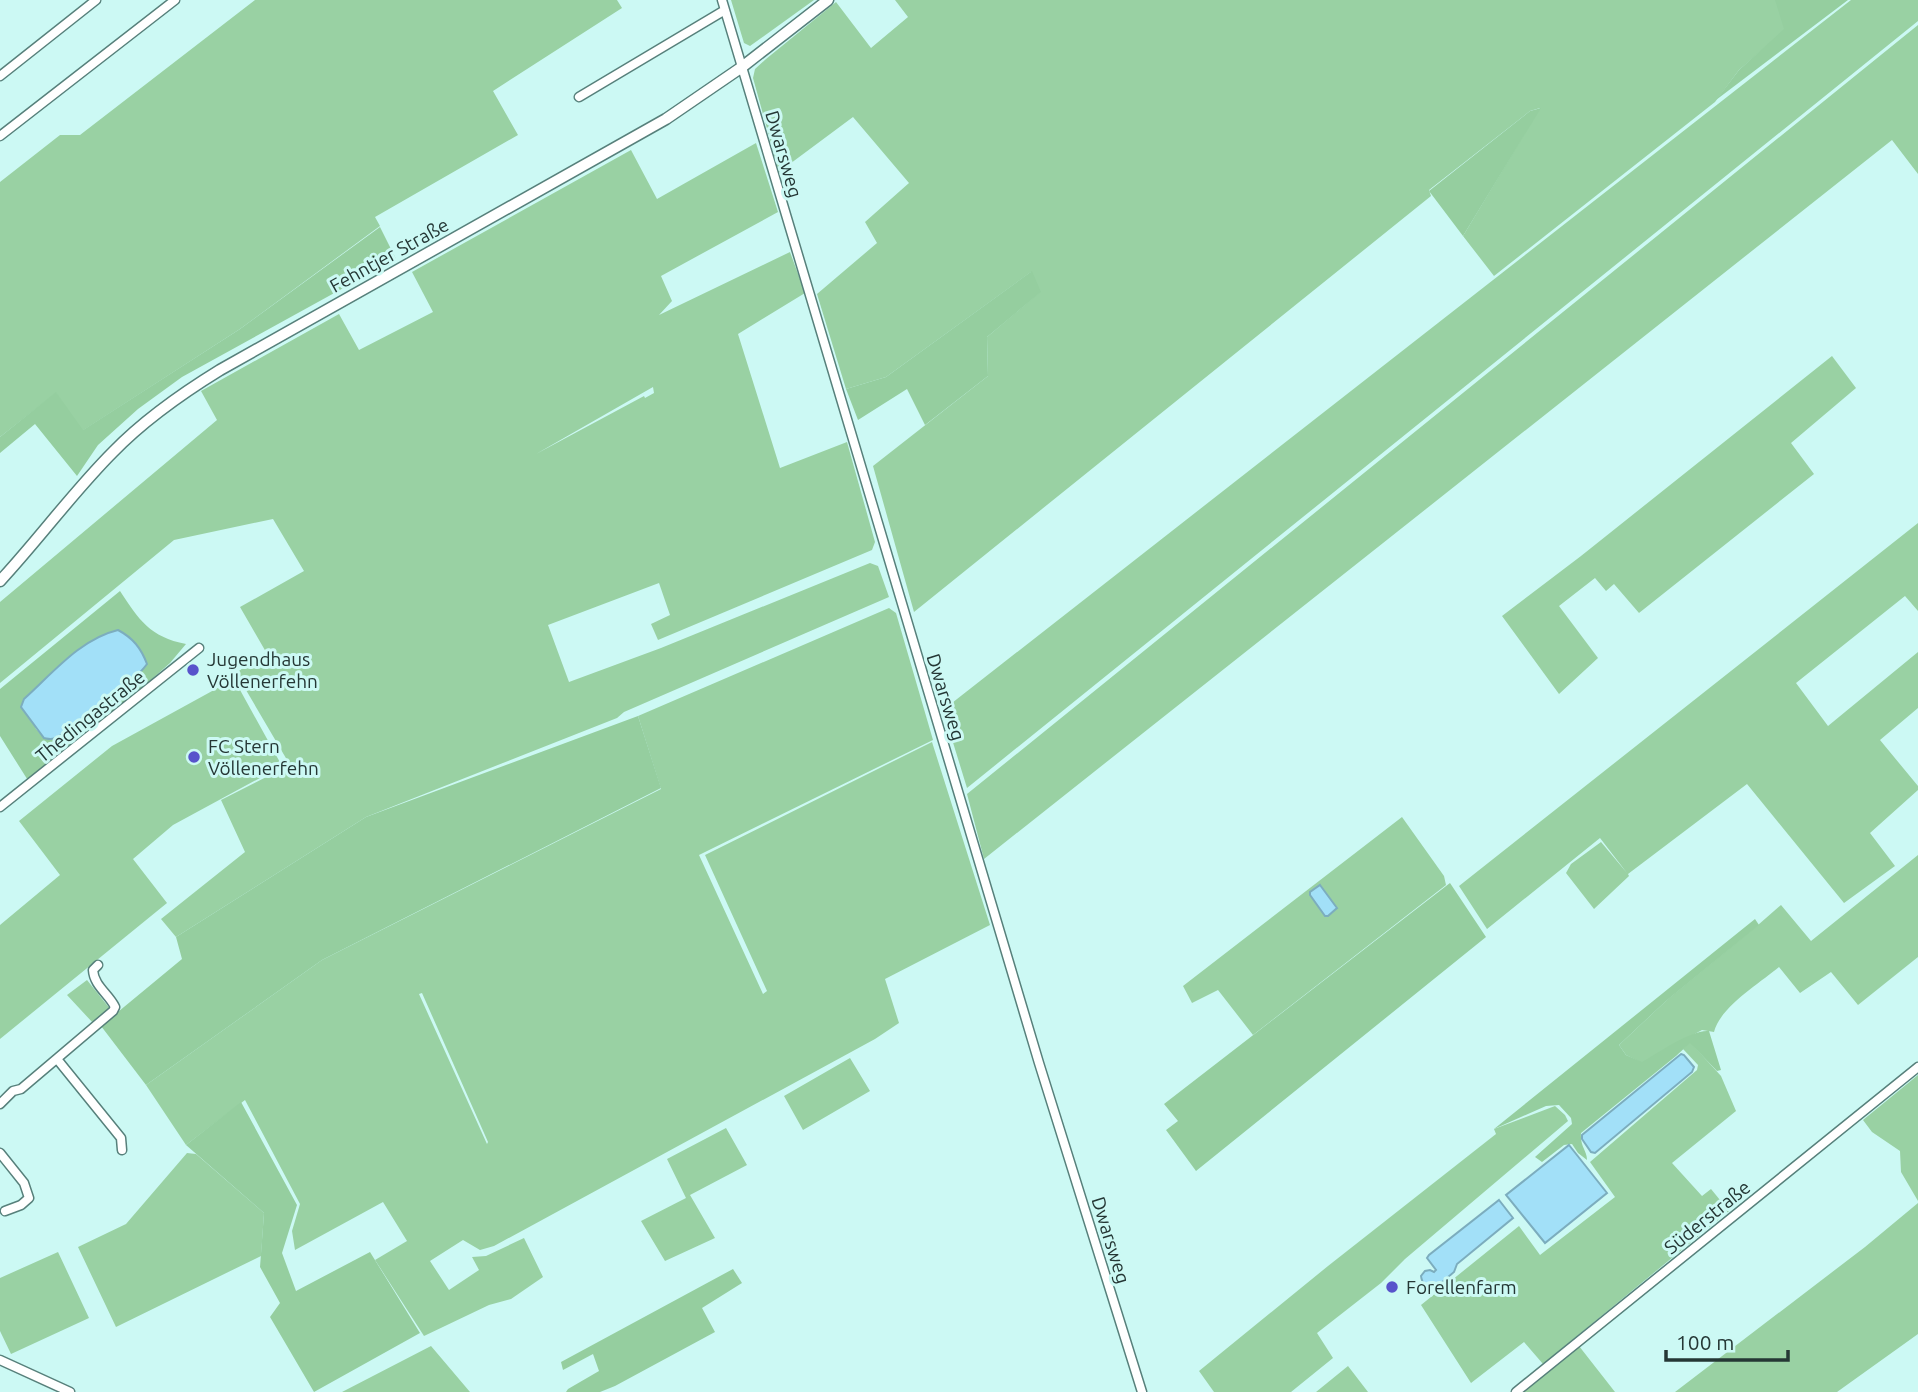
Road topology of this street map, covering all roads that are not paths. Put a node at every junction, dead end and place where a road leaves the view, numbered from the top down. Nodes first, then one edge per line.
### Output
1 (96, 0) edge
2 (174, 0) edge
3 (722, 0) edge
4 (828, 0) edge
5 (725, 10) junction
6 (742, 67) junction
7 (0, 76) edge
8 (579, 97) dead end
9 (0, 136) edge
10 (0, 581) edge
11 (200, 648) dead end
12 (0, 807) edge
13 (97, 965) dead end
14 (57, 1059) junction
15 (1918, 1067) edge
16 (0, 1104) edge
17 (122, 1150) dead end
18 (0, 1153) edge
19 (5, 1211) dead end
20 (0, 1360) edge
21 (70, 1392) edge
22 (1142, 1392) edge
23 (1516, 1392) edge

1 - 7 street
2 - 9 street
3 - 5 street, Dwarsweg
4 - 6 street, Fehntjer Straße
5 - 6 street, Dwarsweg
5 - 8 street
6 - 10 street, Fehntjer Straße
6 - 22 street, Dwarsweg
11 - 12 street, Thedingastraße
13 - 14 street
14 - 16 street
14 - 17 street
15 - 23 street, Süderstraße
18 - 19 street
20 - 21 street

